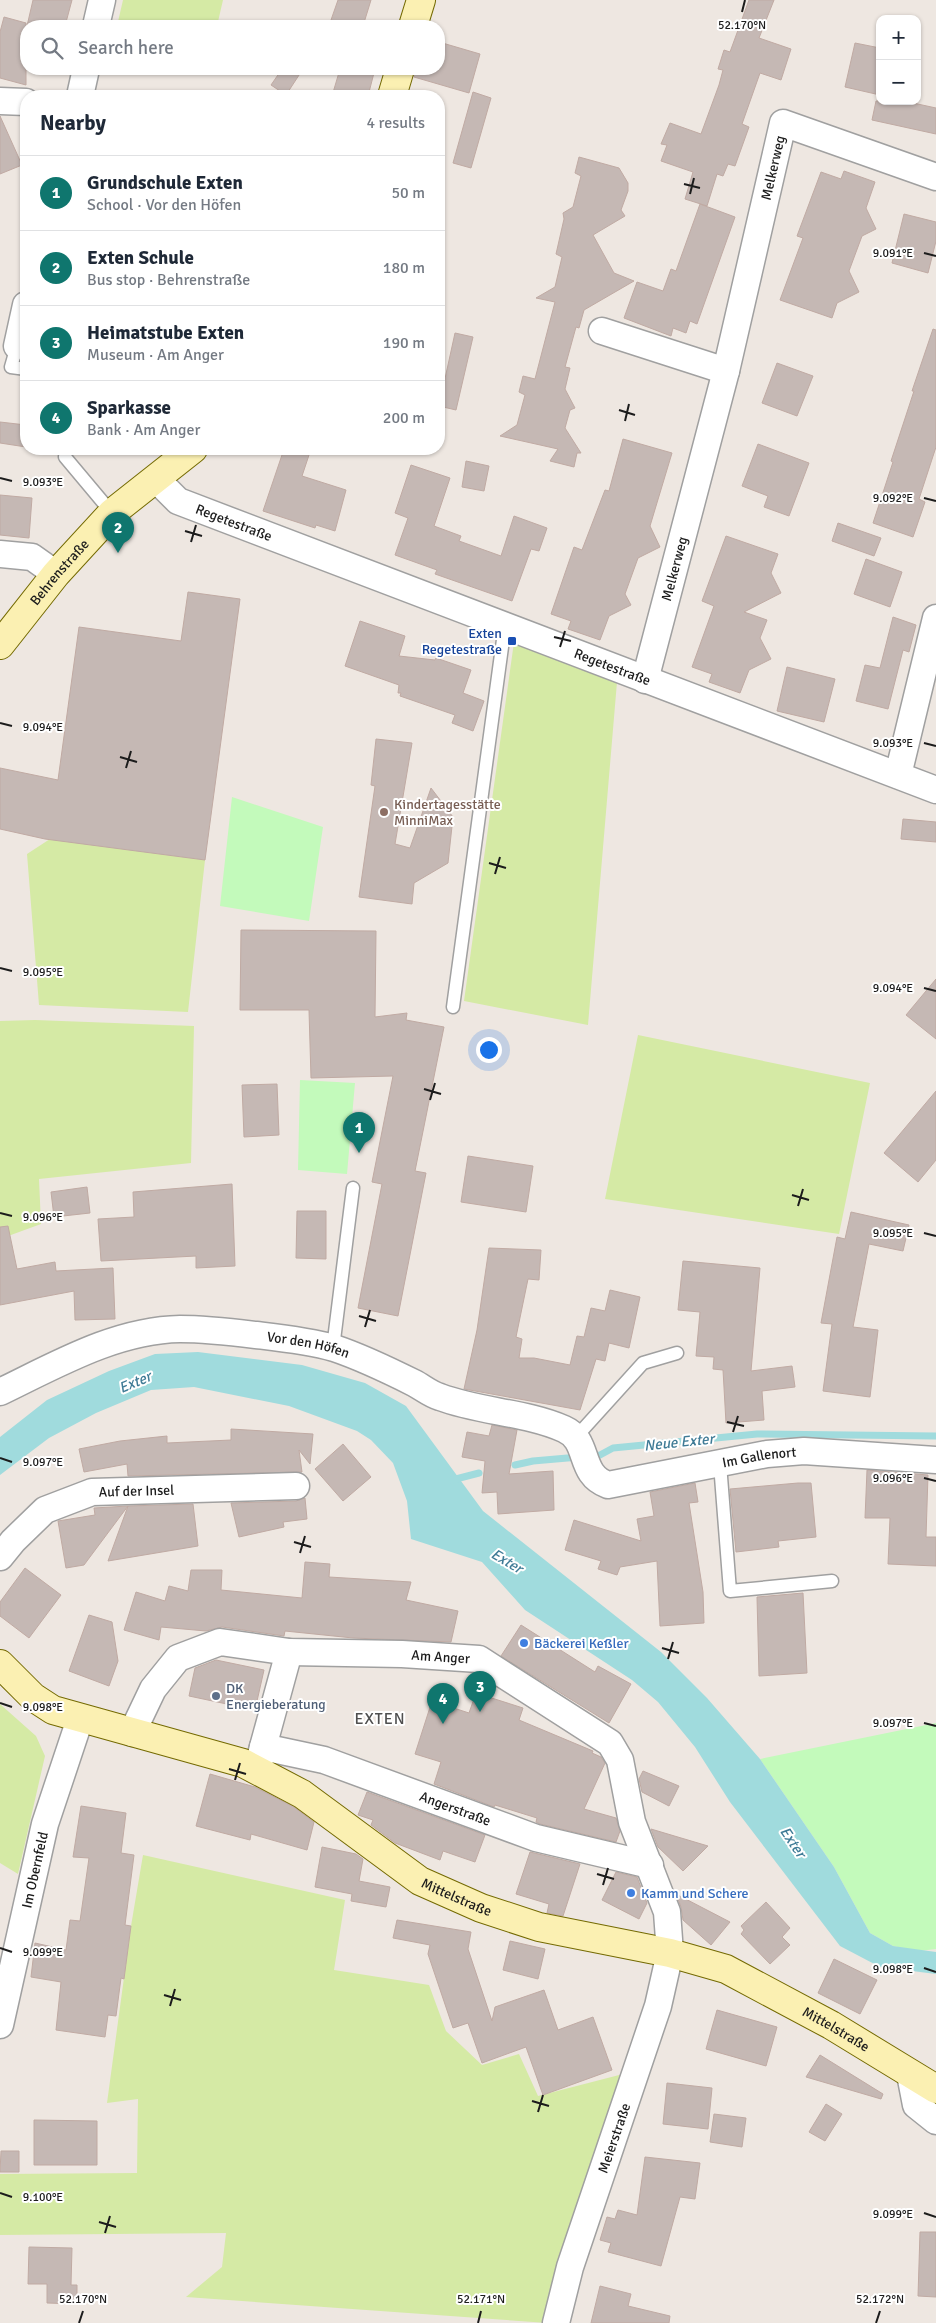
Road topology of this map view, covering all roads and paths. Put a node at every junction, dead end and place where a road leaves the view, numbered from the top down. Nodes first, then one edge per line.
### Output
1 (102, 0) edge
2 (421, 0) edge
3 (97, 20) edge
4 (415, 20) edge
5 (85, 75) edge
6 (398, 75) edge
7 (81, 90) edge
8 (394, 90) edge
9 (0, 101) edge
10 (20, 102) edge
11 (936, 177) edge
12 (602, 331) dead end
13 (20, 332) edge
14 (17, 346) joint
15 (20, 369) edge
16 (726, 371) junction
17 (65, 455) edge
18 (186, 455) edge
19 (156, 479) junction
20 (112, 512) junction
21 (0, 554) edge
22 (56, 574) junction
23 (936, 618) edge
24 (505, 625) junction
25 (0, 645) edge
26 (645, 680) junction
27 (898, 775) junction
28 (936, 790) edge
29 (453, 1007) dead end
30 (353, 1188) dead end
31 (333, 1348) junction
32 (677, 1353) dead end
33 (0, 1392) edge
34 (583, 1455) junction
35 (936, 1460) edge
36 (720, 1464) junction
37 (296, 1486) dead end
38 (0, 1557) edge
39 (832, 1581) dead end
40 (289, 1652) junction
41 (0, 1664) edge
42 (80, 1719) junction
43 (132, 1733) junction
44 (260, 1759) junction
45 (650, 1864) junction
46 (670, 1953) junction
47 (0, 2026) edge
48 (910, 2074) junction
49 (936, 2089) edge
50 (936, 2122) edge
51 (556, 2323) edge

1 - 3 street
2 - 4 main road
5 - 7 street
6 - 8 main road
9 - 10 street
11 - 16 street, Melkerweg
12 - 16 street
13 - 14 street
14 - 15 lane
16 - 26 street, Melkerweg
17 - 20 lane
18 - 19 main road, Behrenstraße
19 - 20 main road, Behrenstraße
19 - 24 street, Regetestraße
20 - 22 main road, Behrenstraße
21 - 22 street
22 - 25 main road, Behrenstraße
23 - 27 street
24 - 26 street, Regetestraße
24 - 29 lane
26 - 27 street, Regetestraße
27 - 28 street, Regetestraße
30 - 31 lane
31 - 33 street, Vor den Höfen
31 - 34 street, Vor den Höfen
32 - 34 lane
34 - 36 street, Im Gallenort
35 - 36 street, Im Gallenort
36 - 39 lane
37 - 38 street, Auf der Insel
40 - 43 street, Am Anger
40 - 44 street
40 - 45 street, Am Anger
41 - 42 main road, Mittelstraße
42 - 43 main road, Mittelstraße
42 - 47 street, Im Obernfeld
43 - 44 main road, Mittelstraße
44 - 45 street, Angerstraße
44 - 46 main road, Mittelstraße
45 - 46 street, Am Anger
46 - 48 main road, Mittelstraße
46 - 51 street, Meierstraße
48 - 49 main road, Mittelstraße
48 - 50 street

